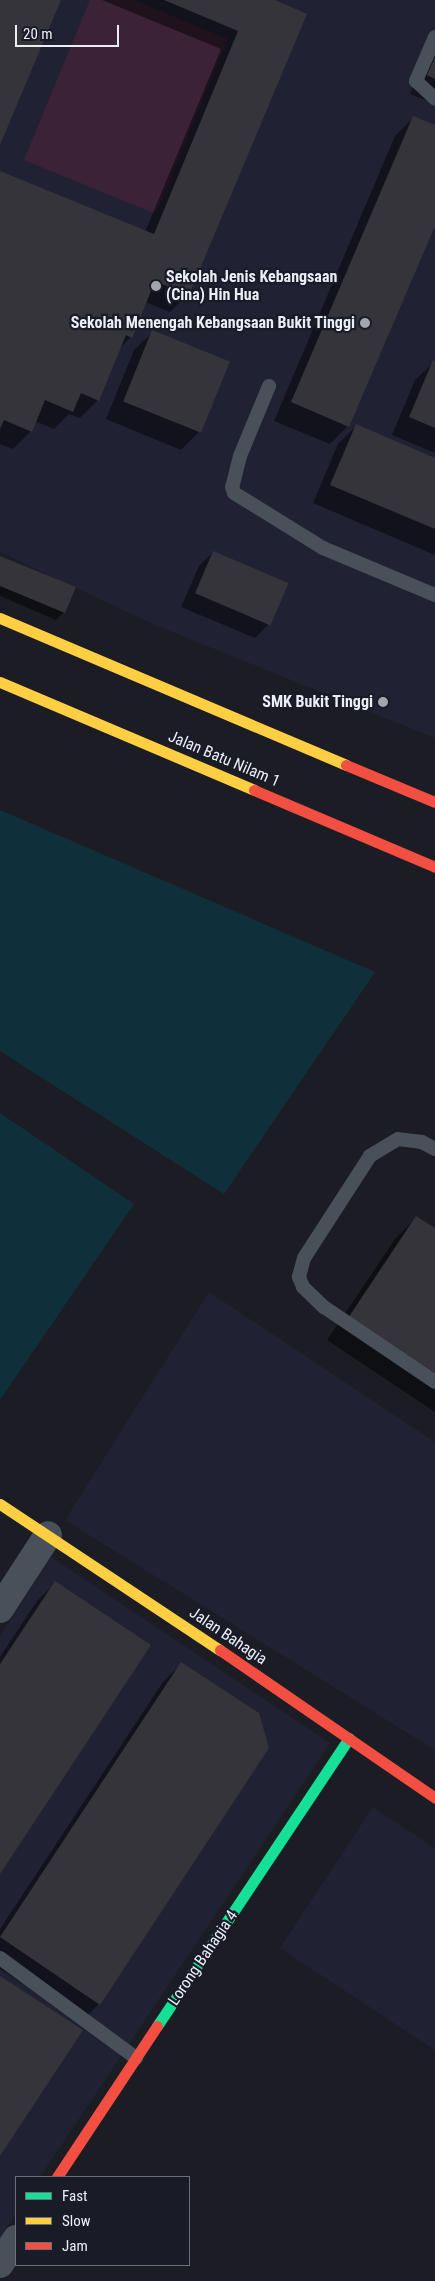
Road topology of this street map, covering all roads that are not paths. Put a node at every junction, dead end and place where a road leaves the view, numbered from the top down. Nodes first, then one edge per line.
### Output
1 (435, 37) edge
2 (435, 99) edge
3 (270, 386) dead end
4 (435, 595) edge
5 (0, 618) edge
6 (0, 682) edge
7 (435, 802) edge
8 (435, 867) edge
9 (435, 1149) edge
10 (435, 1382) edge
11 (0, 1504) edge
12 (48, 1535) junction
13 (0, 1609) edge
14 (349, 1738) junction
15 (435, 1798) edge
16 (0, 1958) edge
17 (136, 2058) junction
18 (58, 2176) edge
19 (15, 2241) edge
20 (0, 2264) edge

1 - 2 lane
3 - 4 lane
5 - 7 street
6 - 8 street, Jalan Batu Nilam 1
9 - 10 lane
11 - 12 street, Jalan Bahagia
12 - 13 street
12 - 14 street, Jalan Bahagia
14 - 15 street, Jalan Bahagia
14 - 17 street, Lorong Bahagia 4
16 - 17 lane
17 - 18 street, Lorong Bahagia 4
19 - 20 street

